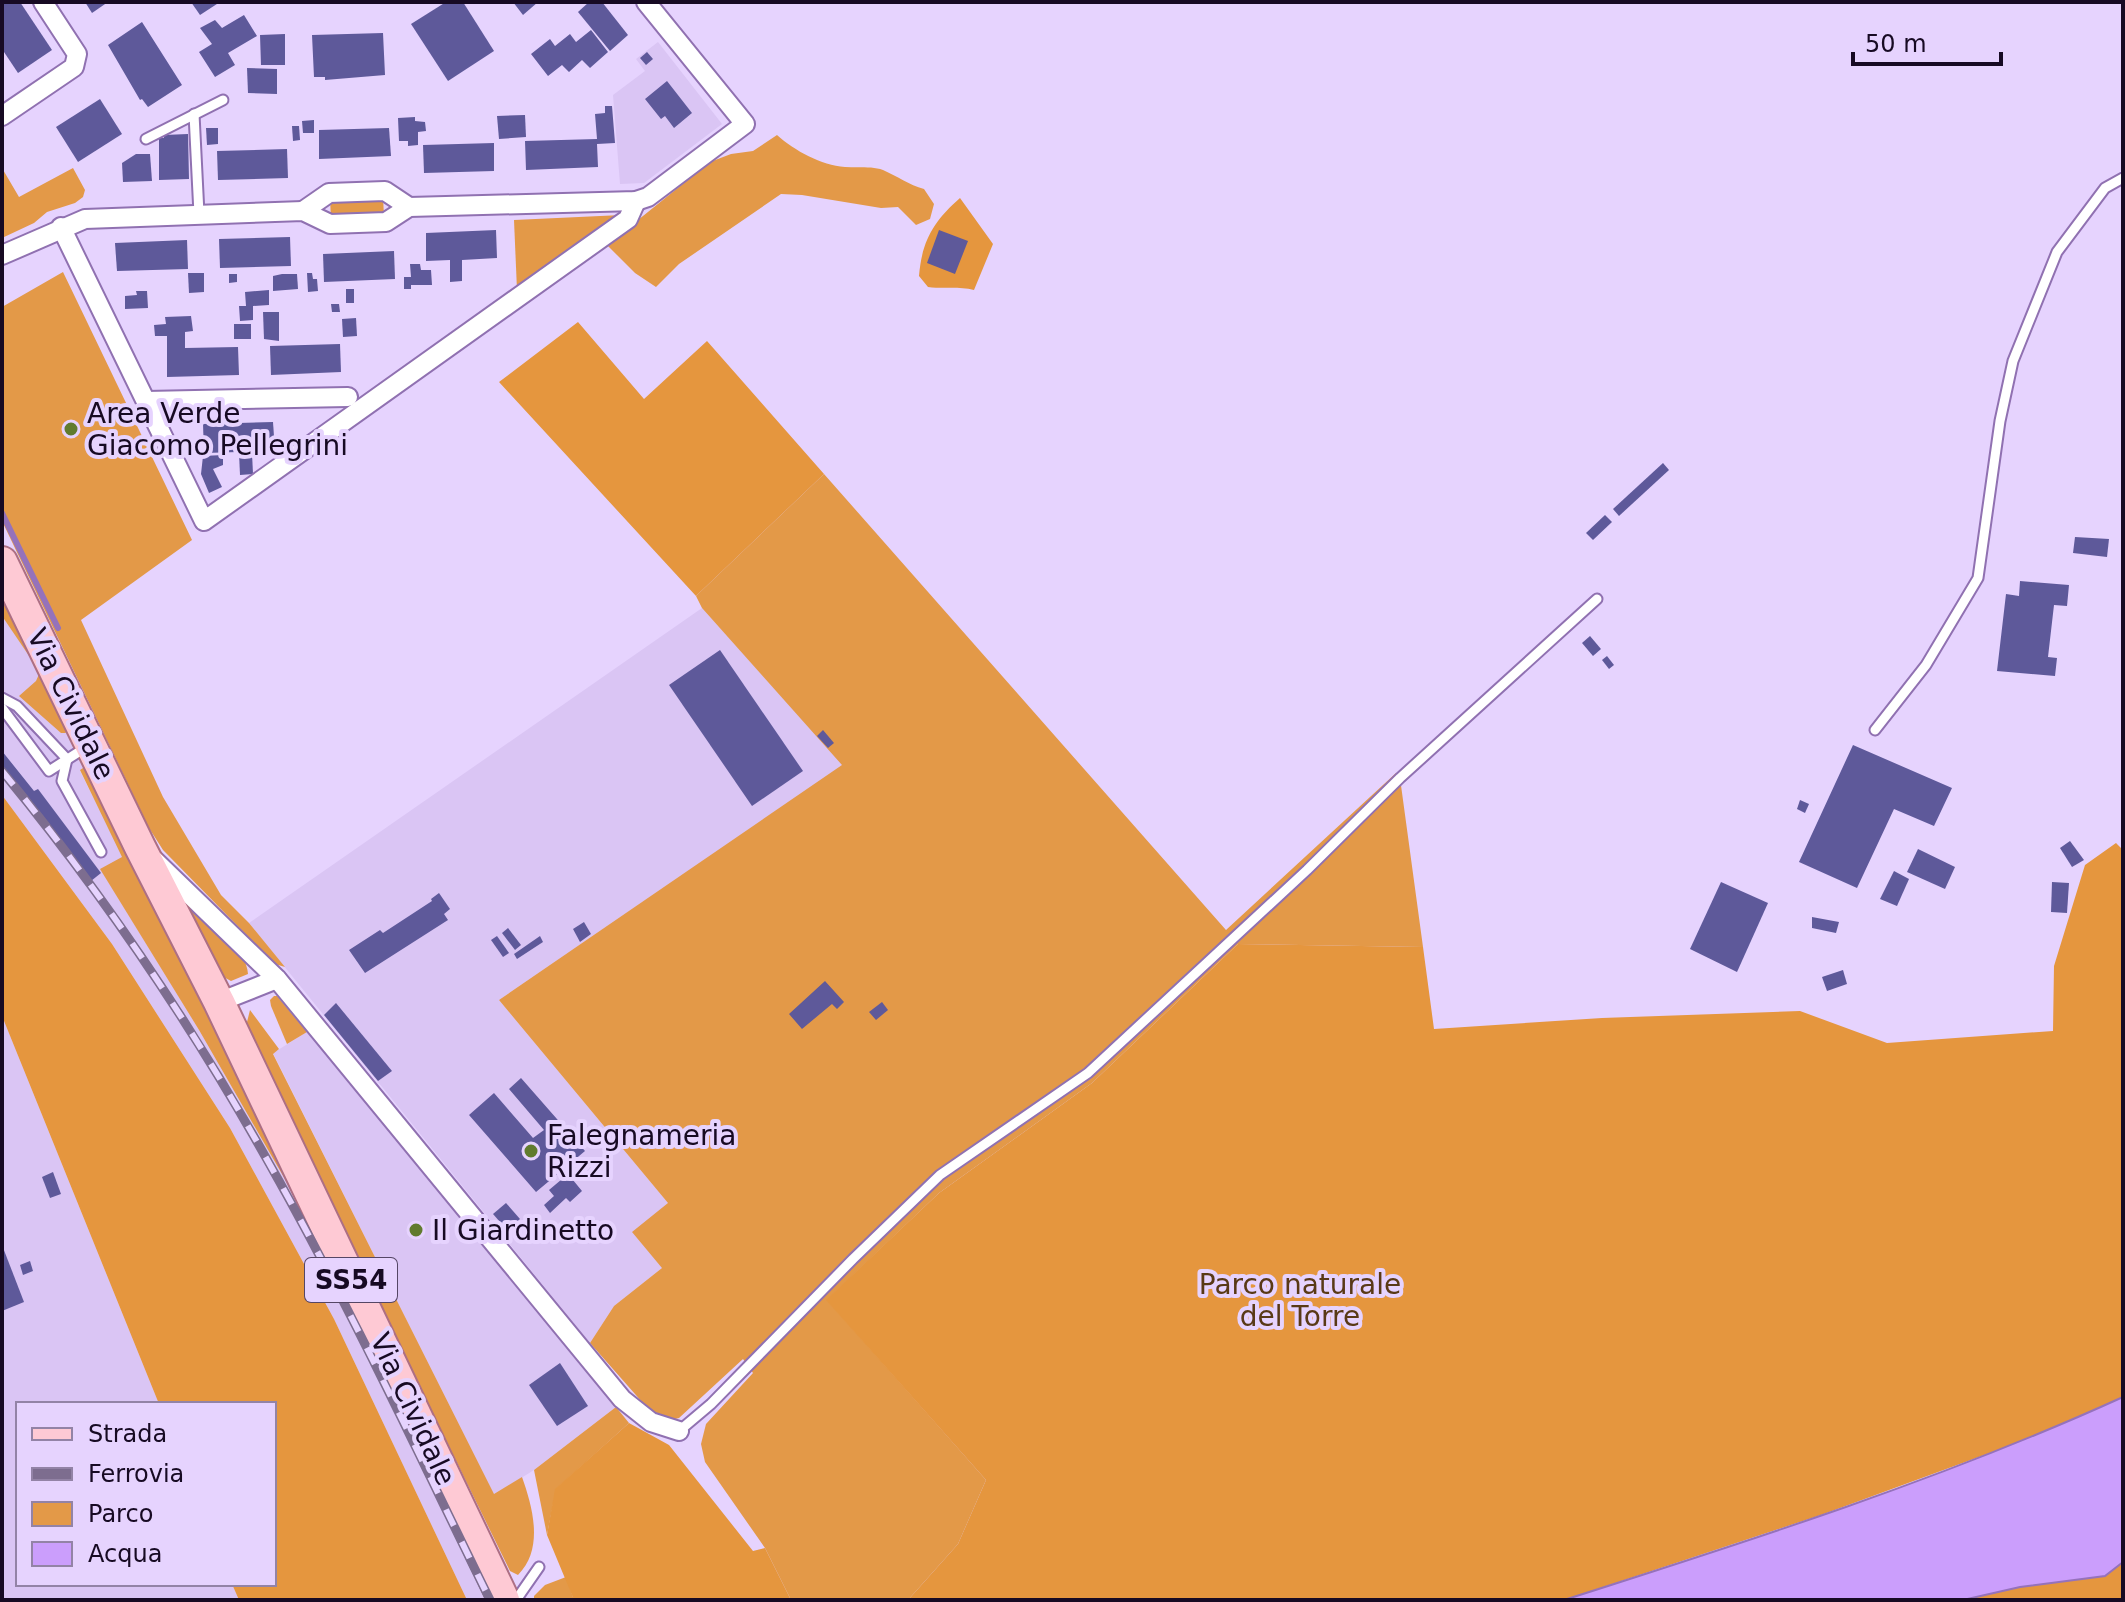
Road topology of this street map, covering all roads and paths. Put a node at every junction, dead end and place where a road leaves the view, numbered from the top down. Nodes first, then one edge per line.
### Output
1 (43, 2) edge
2 (646, 2) edge
3 (223, 100) dead end
4 (194, 114) junction
5 (2, 116) edge
6 (146, 139) dead end
7 (2123, 178) edge
8 (636, 201) junction
9 (409, 207) junction
10 (303, 211) junction
11 (199, 214) junction
12 (61, 227) junction
13 (2, 255) edge
14 (348, 397) dead end
15 (146, 401) junction
16 (2, 562) edge
17 (1597, 599) dead end
18 (2, 698) edge
19 (2, 708) edge
20 (1875, 730) dead end
21 (79, 751) junction
22 (140, 847) junction
23 (101, 852) dead end
24 (283, 976) junction
25 (219, 1002) junction
26 (679, 1431) joint
27 (539, 1567) dead end
28 (504, 1600) edge
29 (516, 1600) edge

1 - 5 street
2 - 8 street
3 - 4 lane
4 - 6 lane
4 - 11 lane
7 - 20 lane
8 - 9 street
8 - 15 street
9 - 10 street
9 - 10 street
10 - 11 street
11 - 12 street
12 - 13 street
12 - 15 street
14 - 15 street
16 - 21 main road, Via Cividale / SS54
17 - 26 lane
18 - 21 lane
19 - 21 lane
21 - 22 main road, Via Cividale / SS54
21 - 23 lane
22 - 24 street, Via Cividale
22 - 25 main road, Via Cividale / SS54
24 - 25 street
24 - 26 street, Via Cividale
25 - 28 main road, Via Cividale / SS54
27 - 29 lane

